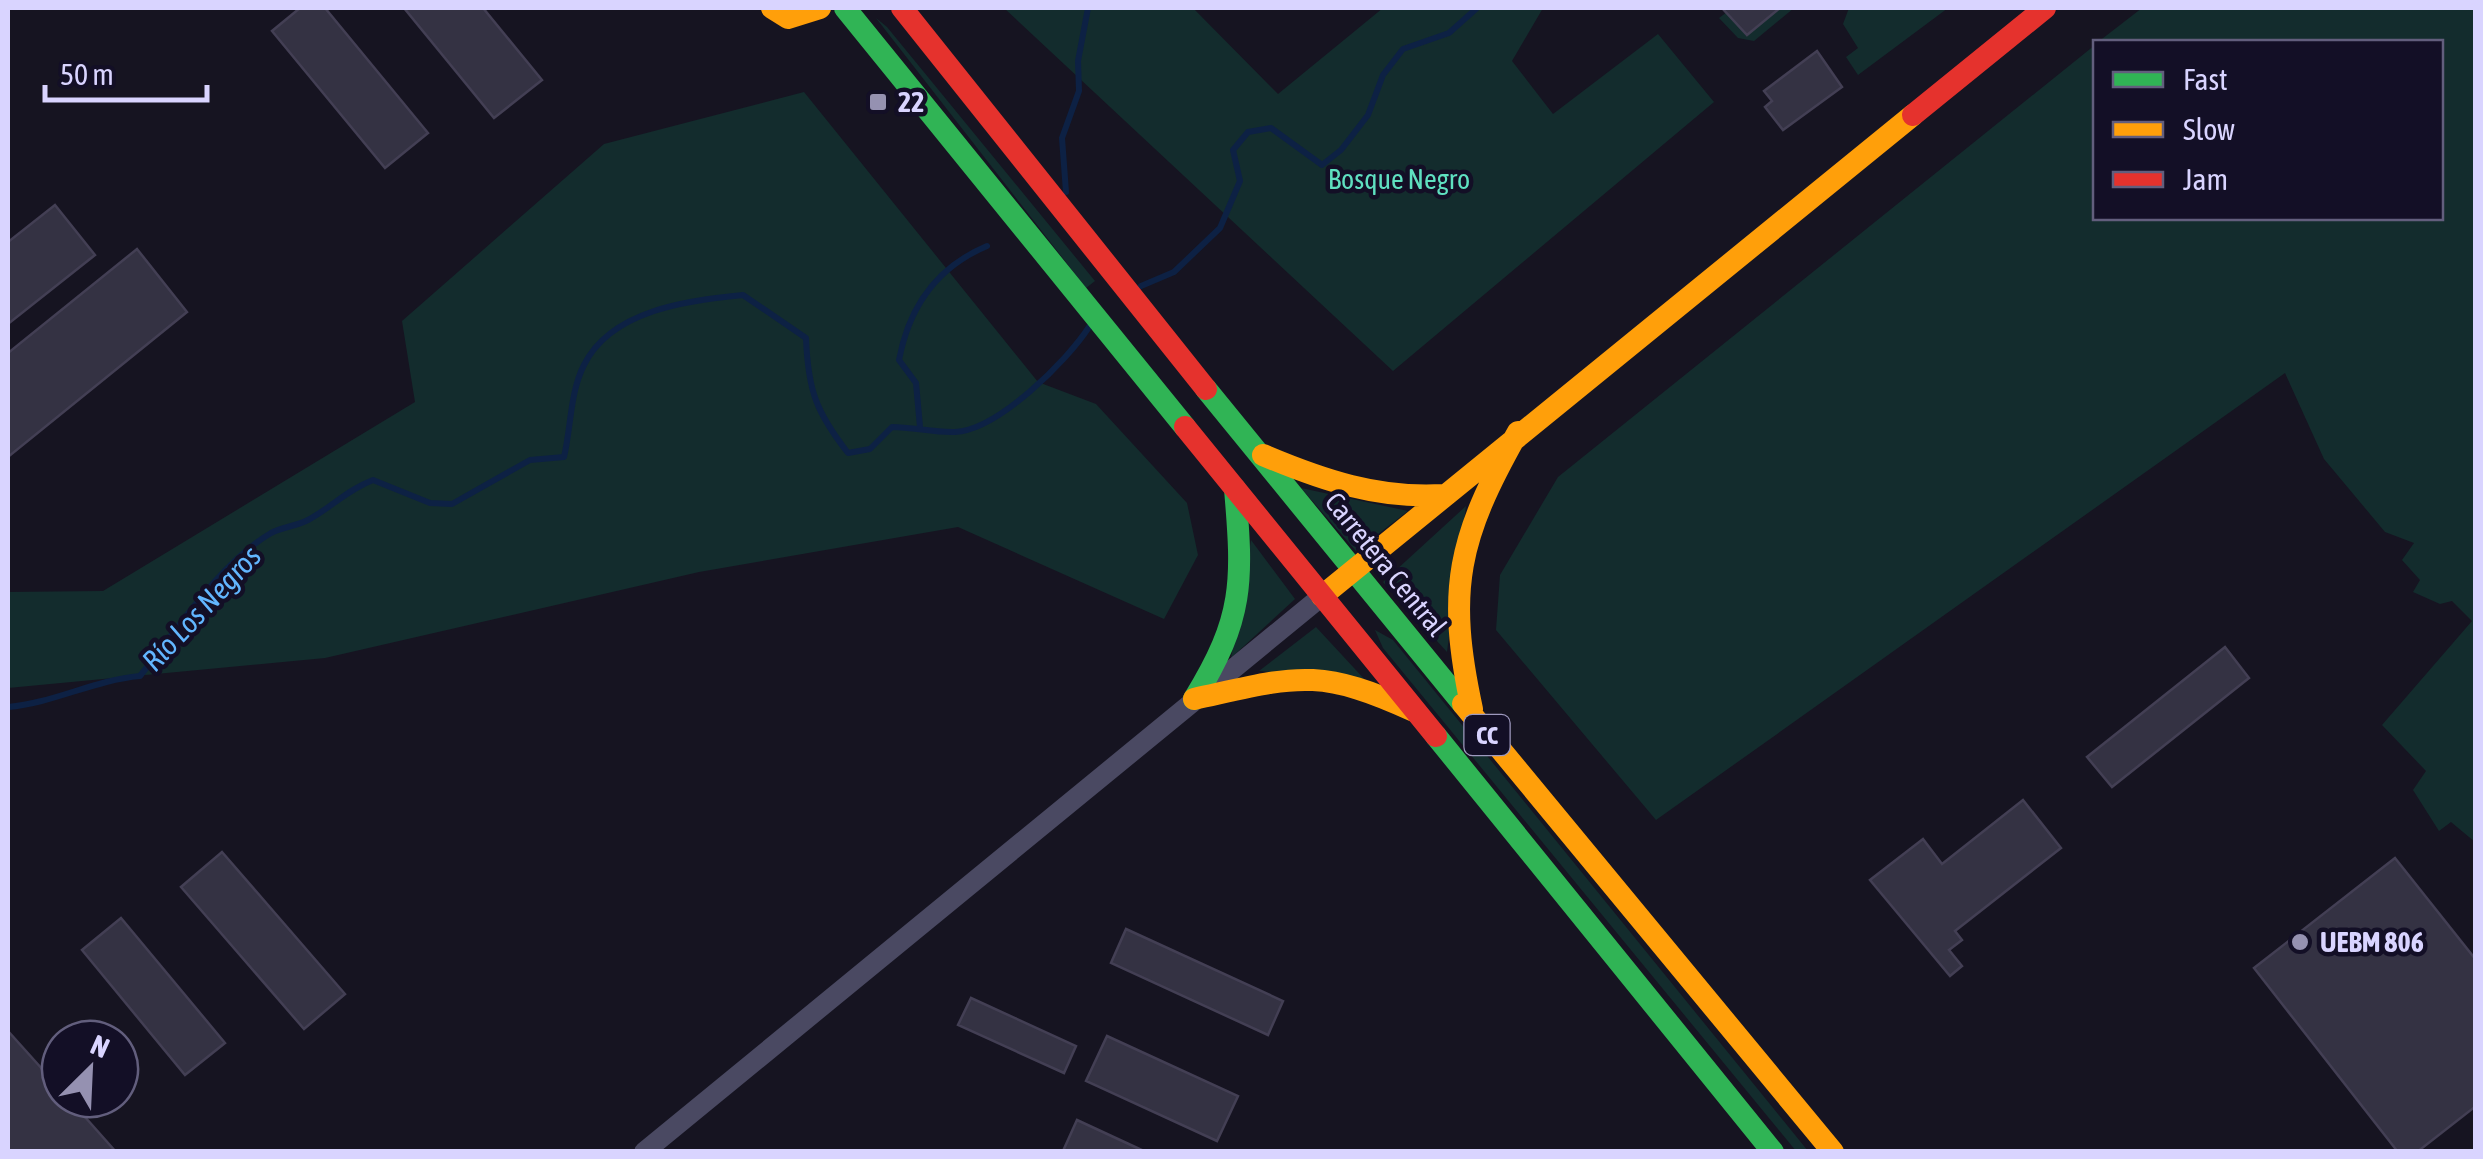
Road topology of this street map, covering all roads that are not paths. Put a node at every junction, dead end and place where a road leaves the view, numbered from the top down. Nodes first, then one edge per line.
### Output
1 (772, 8) edge
2 (820, 8) edge
3 (845, 8) edge
4 (902, 8) edge
5 (2045, 8) edge
6 (1518, 432) junction
7 (1256, 452) junction
8 (1235, 489) junction
9 (1443, 495) junction
10 (1352, 568) junction
11 (1322, 596) junction
12 (1194, 699) junction
13 (1420, 713) junction
14 (1475, 722) junction
15 (644, 1152) edge
16 (1773, 1152) edge
17 (1832, 1152) edge

1 - 2 main road
3 - 8 main road, CC
4 - 7 main road, Carretera Central / CC
5 - 6 main road
6 - 9 main road
6 - 14 main road
7 - 9 main road
7 - 10 main road, Carretera Central / CC
8 - 11 main road, CC
8 - 12 main road
9 - 10 main road
10 - 11 main road
10 - 14 main road, Carretera Central / CC
11 - 12 street
11 - 13 main road, CC
12 - 13 main road
12 - 15 street
13 - 16 main road, CC
14 - 17 main road, Carretera Central / CC

